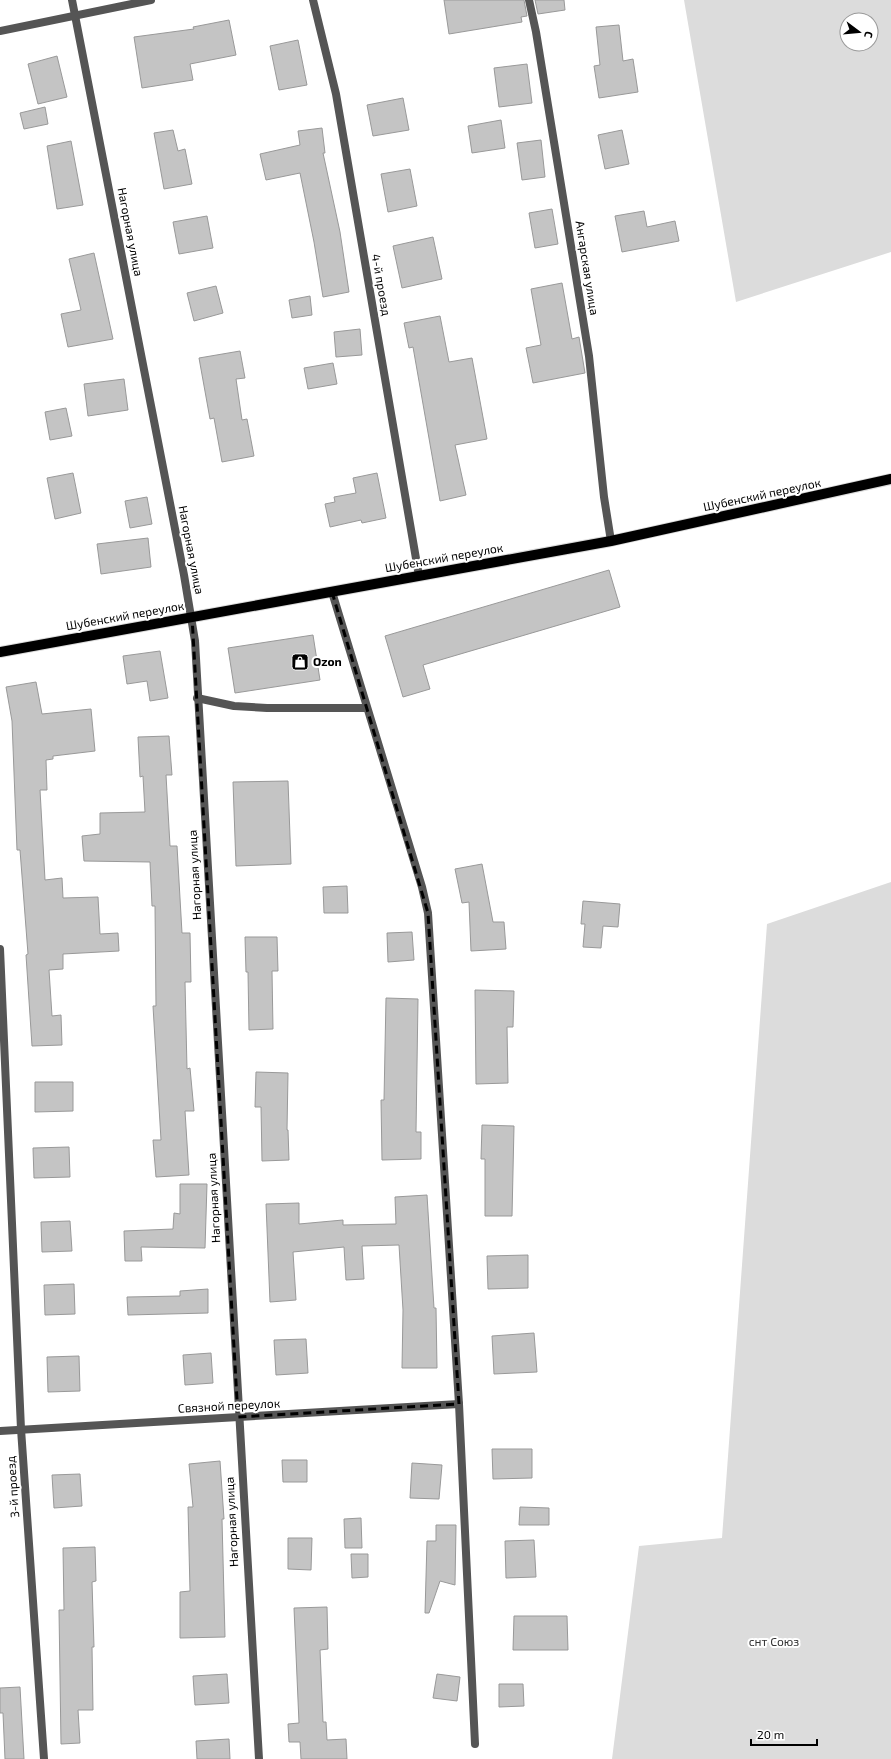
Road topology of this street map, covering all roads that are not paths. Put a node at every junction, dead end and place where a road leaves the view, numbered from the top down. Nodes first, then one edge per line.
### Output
1 (72, 0) edge
2 (150, 0) edge
3 (312, 0) edge
4 (529, 0) edge
5 (76, 17) junction
6 (0, 32) edge
7 (891, 479) edge
8 (611, 541) junction
9 (419, 576) junction
10 (332, 592) junction
11 (192, 617) junction
12 (0, 652) edge
13 (197, 698) junction
14 (366, 708) junction
15 (0, 949) edge
16 (459, 1404) junction
17 (238, 1417) junction
18 (21, 1429) junction
19 (0, 1431) edge
20 (475, 1744) dead end
21 (44, 1759) edge
22 (259, 1759) edge

1 - 5 street, Нагорная улица
2 - 5 street
3 - 9 street, 4-й проезд
4 - 8 street, Ангарская улица
5 - 6 street
5 - 11 street, Нагорная улица
7 - 8 main road, Шубенский переулок
8 - 9 main road, Шубенский переулок
9 - 10 main road, Шубенский переулок
10 - 11 main road, Шубенский переулок
10 - 14 street
11 - 12 main road, Шубенский переулок
11 - 13 street, Нагорная улица
13 - 14 street
13 - 17 street, Нагорная улица
14 - 16 street
15 - 18 street, 3-й проезд
16 - 17 street, Связной переулок
16 - 20 street
17 - 18 street, Связной переулок
17 - 22 street, Нагорная улица
18 - 19 street, Связной переулок
18 - 21 street, 3-й проезд

